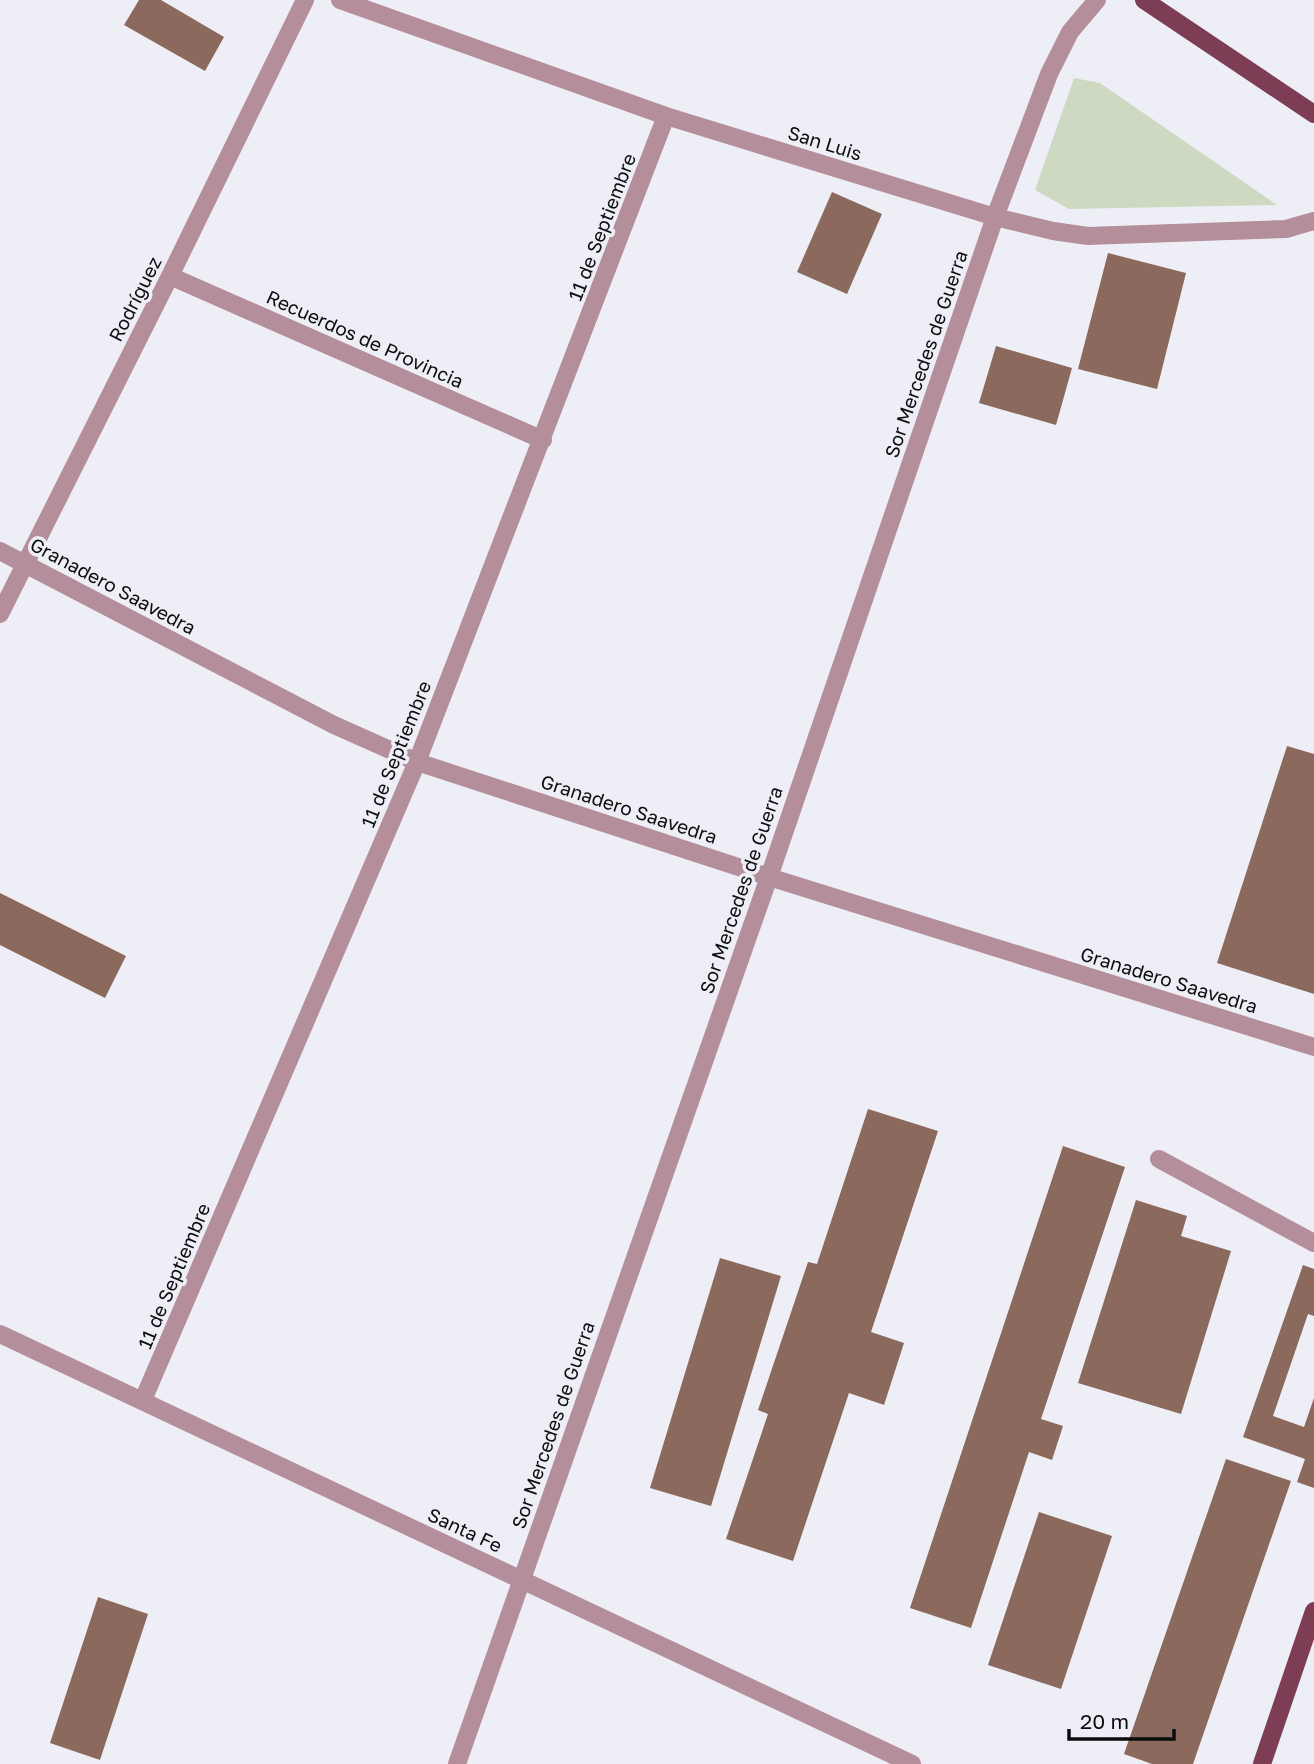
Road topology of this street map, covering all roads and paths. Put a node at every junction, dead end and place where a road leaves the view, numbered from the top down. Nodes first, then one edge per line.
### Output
1 (304, 0) edge
2 (340, 0) edge
3 (1097, 0) edge
4 (1144, 0) edge
5 (1314, 114) edge
6 (666, 116) junction
7 (995, 217) junction
8 (1314, 221) edge
9 (170, 276) junction
10 (543, 440) junction
11 (0, 551) edge
12 (24, 564) junction
13 (0, 614) edge
14 (417, 762) junction
15 (768, 877) junction
16 (1314, 1047) edge
17 (1159, 1159) dead end
18 (1314, 1243) edge
19 (0, 1334) edge
20 (143, 1400) junction
21 (520, 1580) junction
22 (1314, 1611) edge
23 (457, 1764) edge
24 (912, 1764) edge
25 (1262, 1764) edge

1 - 9 street, Rodríguez
2 - 6 street, San Luis
3 - 7 street, Sor Mercedes de Guerra
4 - 5 main road
6 - 7 street, San Luis
6 - 10 street, 11 de Septiembre
7 - 8 street, San Luis
7 - 15 street, Sor Mercedes de Guerra
9 - 10 street, Recuerdos de Provincia
9 - 12 street, Rodríguez
10 - 14 street, 11 de Septiembre
11 - 12 street, Granadero Saavedra
12 - 13 street, Rodríguez
12 - 14 street, Granadero Saavedra
14 - 15 street, Granadero Saavedra
14 - 20 street, 11 de Septiembre
15 - 16 street, Granadero Saavedra
15 - 21 street, Sor Mercedes de Guerra
17 - 18 street
19 - 20 street, Santa Fe
20 - 21 street, Santa Fe
21 - 23 street, Sor Mercedes de Guerra
21 - 24 street, Santa Fe
22 - 25 main road

